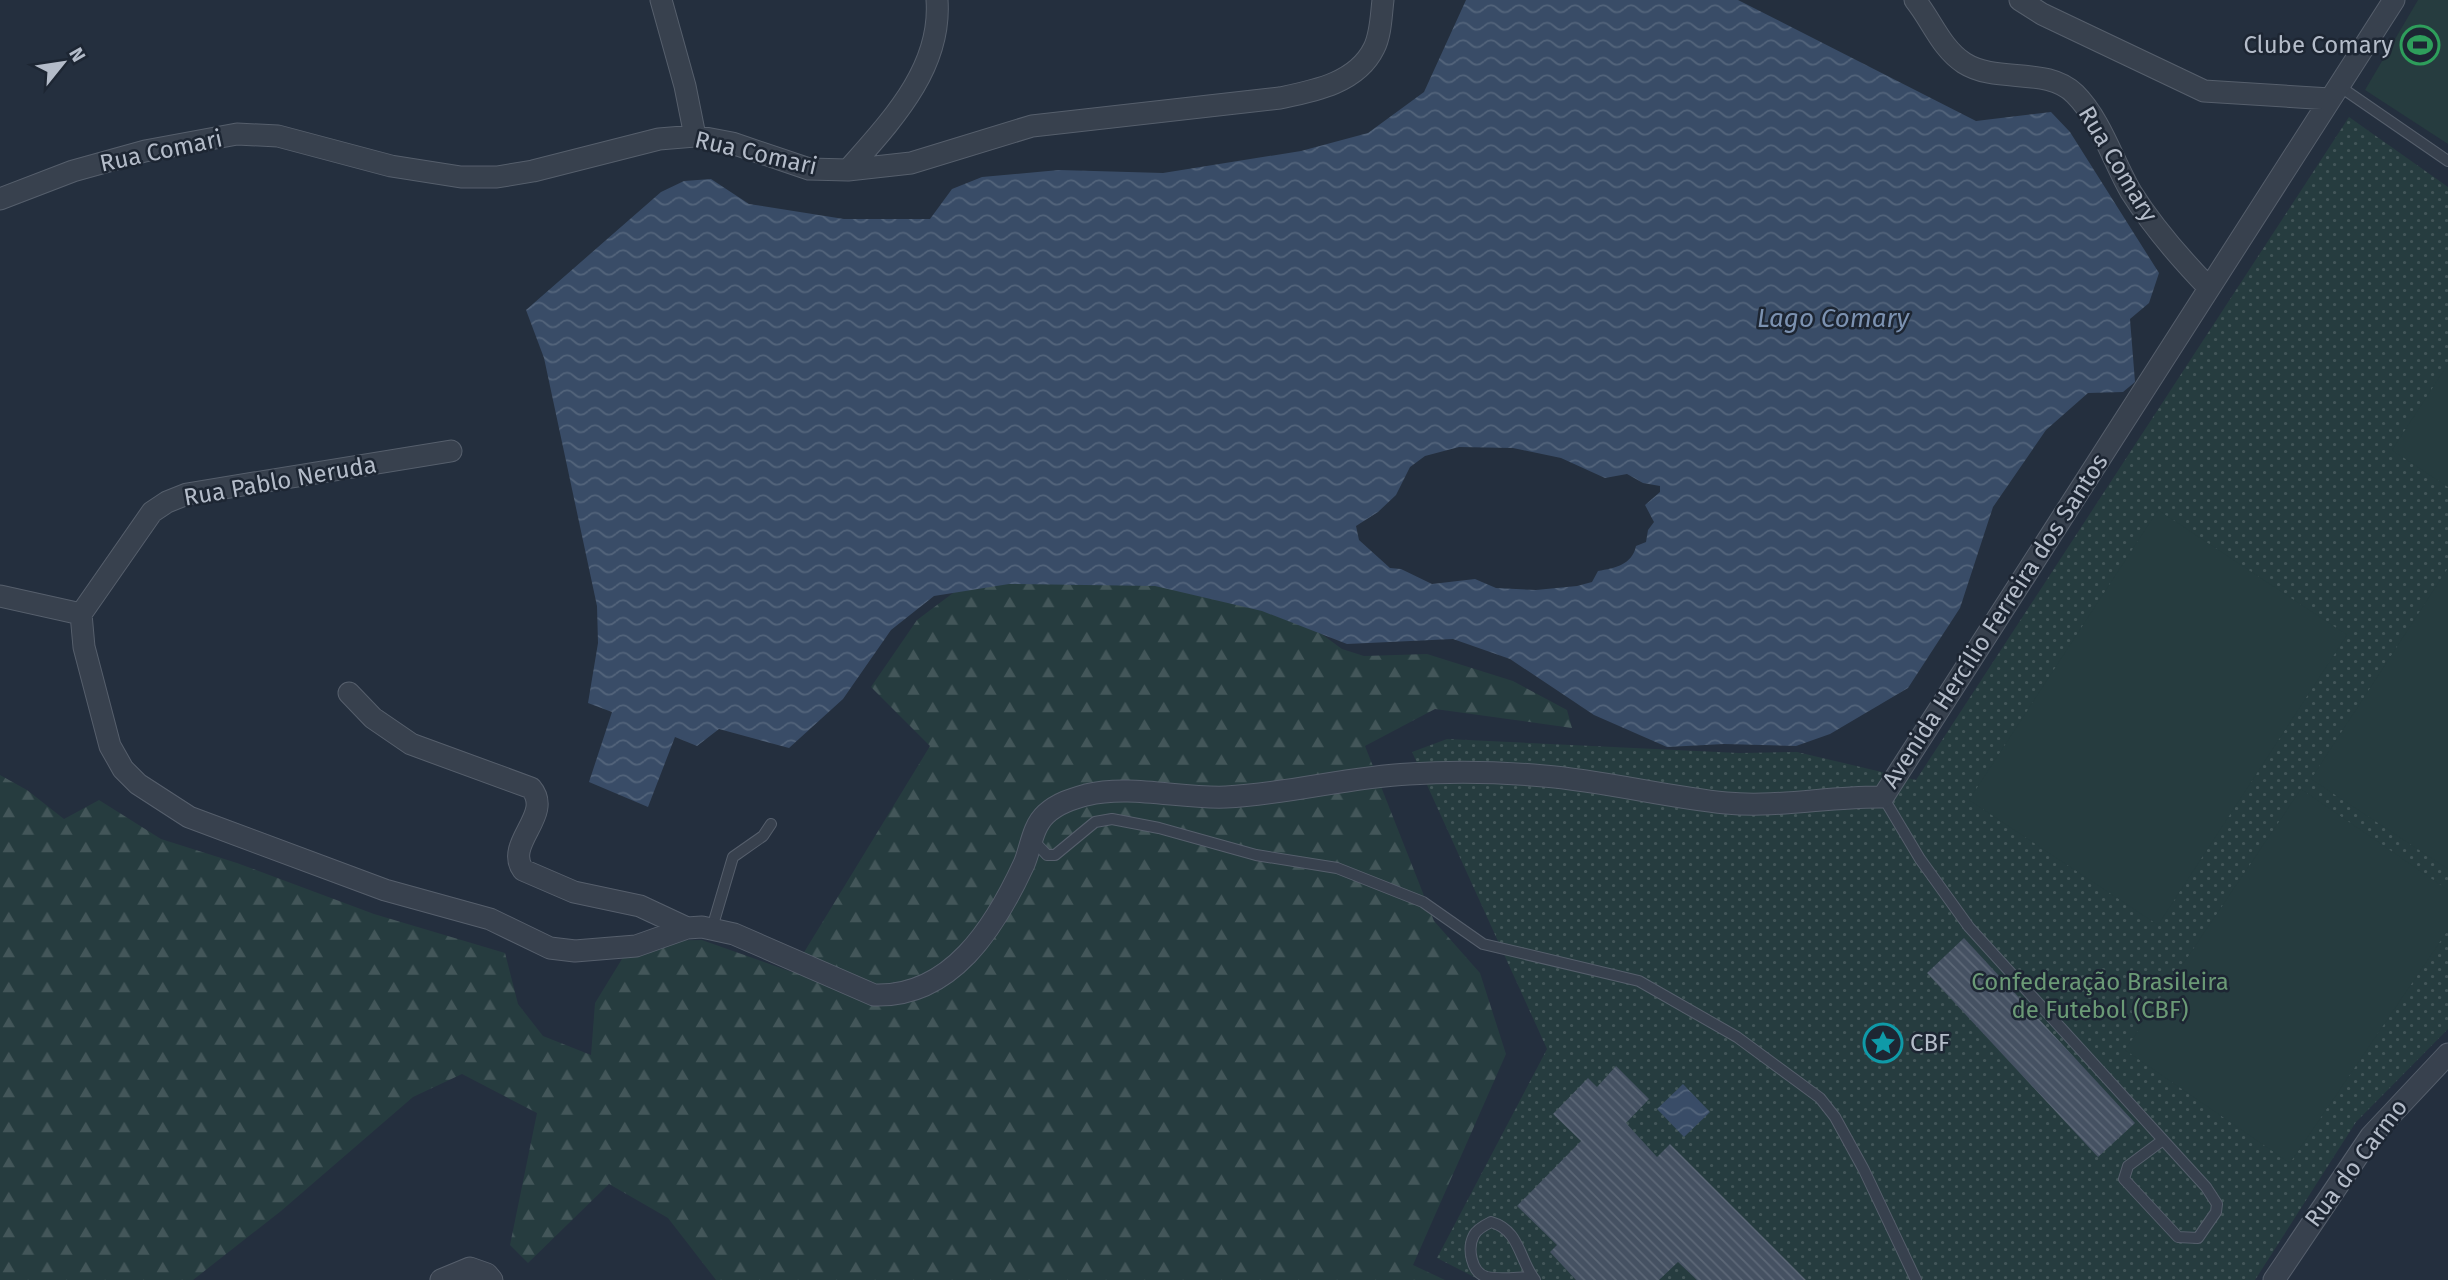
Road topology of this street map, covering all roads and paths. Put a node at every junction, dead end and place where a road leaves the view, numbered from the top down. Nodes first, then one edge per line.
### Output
1 (661, 0) edge
2 (937, 0) edge
3 (1383, 0) edge
4 (1915, 0) edge
5 (2020, 0) edge
6 (2394, 0) edge
7 (2335, 92) junction
8 (695, 136) junction
9 (2448, 160) edge
10 (848, 170) junction
11 (0, 199) edge
12 (2209, 288) junction
13 (451, 452) dead end
14 (0, 596) edge
15 (80, 614) junction
16 (349, 693) dead end
17 (1883, 797) junction
18 (771, 824) dead end
19 (1032, 838) junction
20 (687, 928) junction
21 (712, 928) junction
22 (2448, 1054) edge
23 (2164, 1140) junction
24 (1533, 1279) edge
25 (442, 1280) edge
26 (492, 1280) edge
27 (1916, 1280) edge
28 (2274, 1280) edge

1 - 8 street
2 - 10 street
3 - 10 street, Rua Comari
4 - 12 street, Rua Comary
5 - 7 street
6 - 7 street, Avenida Hercílio Ferreira dos Santos
7 - 9 lane
7 - 12 street, Avenida Hercílio Ferreira dos Santos
8 - 10 street, Rua Comari
8 - 11 street, Rua Comari
12 - 17 street, Avenida Hercílio Ferreira dos Santos
13 - 15 street, Rua Pablo Neruda
14 - 15 street
15 - 20 street, Avenida Hercílio Ferreira dos Santos
16 - 20 street
17 - 19 street, Avenida Hercílio Ferreira dos Santos
17 - 23 lane
18 - 21 lane
19 - 21 street, Avenida Hercílio Ferreira dos Santos
19 - 27 lane
20 - 21 street, Avenida Hercílio Ferreira dos Santos
22 - 28 street, Rua do Carmo
23 - 23 lane
24 - 24 lane
25 - 26 street

